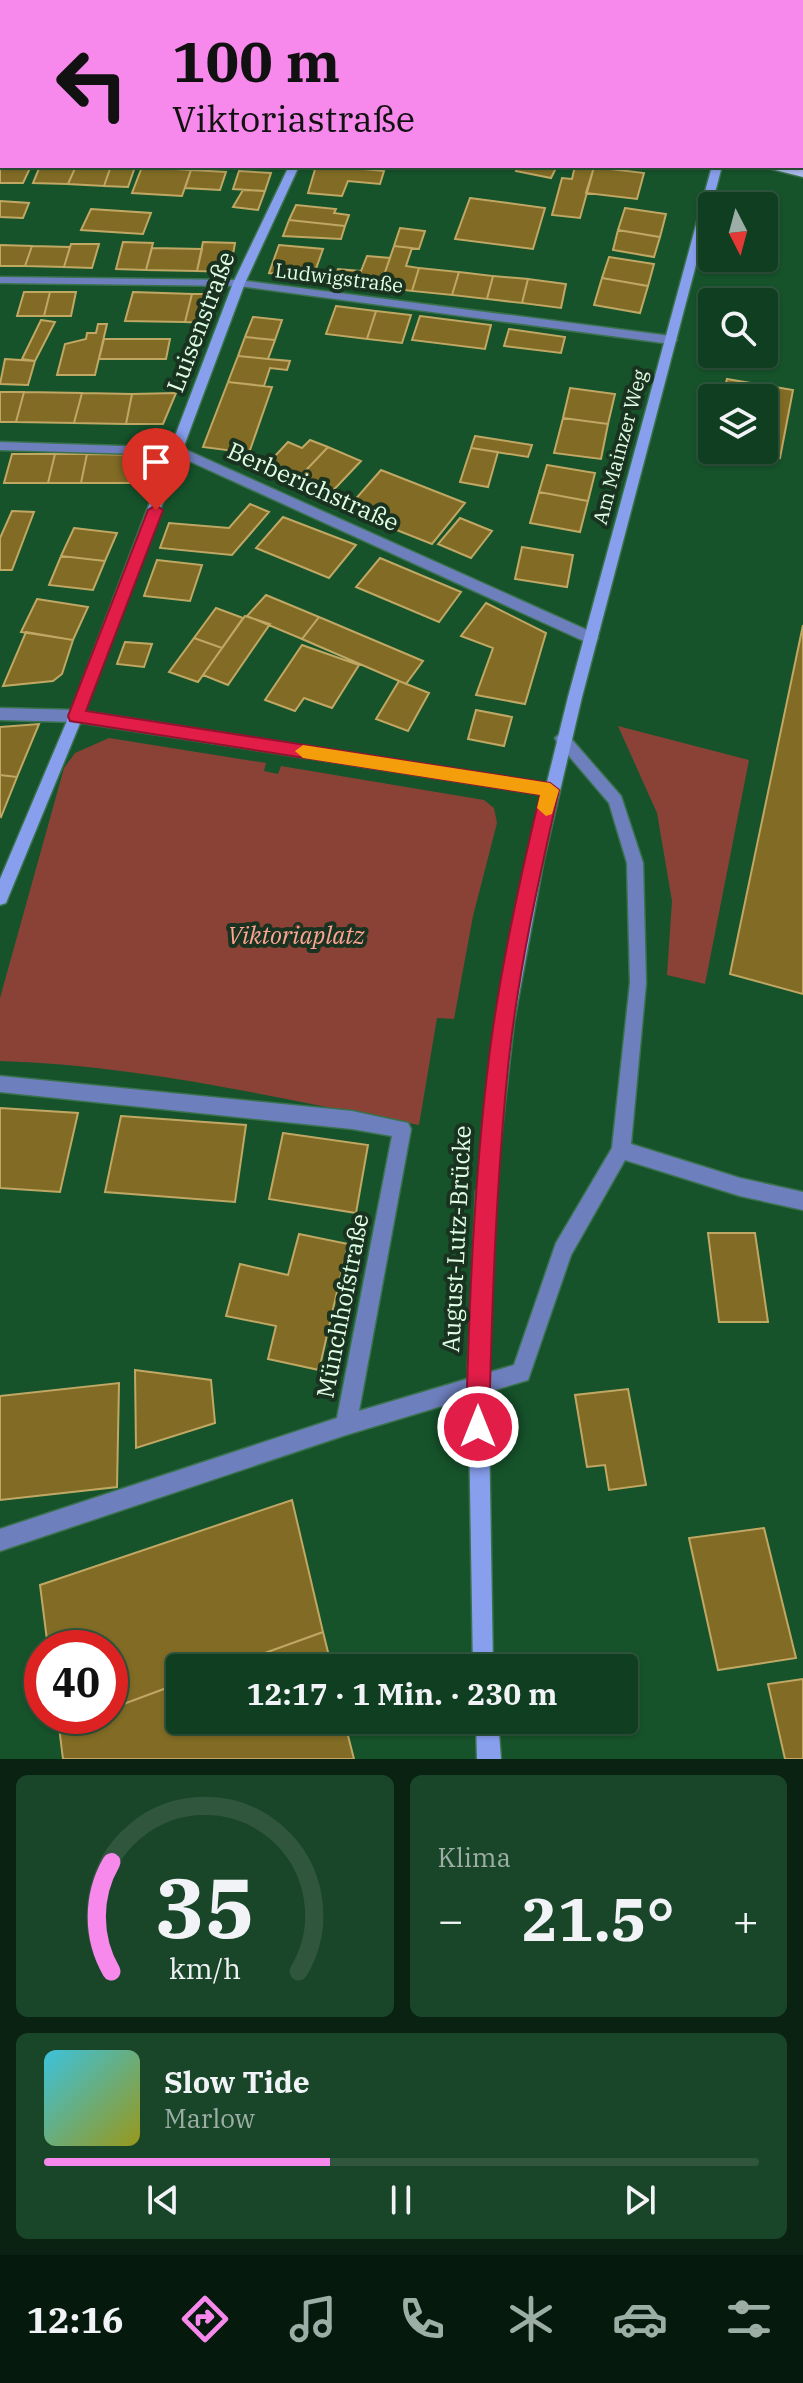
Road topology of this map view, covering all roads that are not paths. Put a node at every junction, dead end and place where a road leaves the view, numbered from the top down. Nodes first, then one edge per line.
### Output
1 (293, 168) edge
2 (716, 168) edge
3 (776, 168) edge
4 (803, 173) edge
5 (0, 280) edge
6 (239, 283) junction
7 (671, 340) junction
8 (0, 446) edge
9 (178, 451) junction
10 (591, 638) junction
11 (0, 714) edge
12 (76, 716) junction
13 (562, 738) junction
14 (550, 790) junction
15 (543, 818) joint
16 (0, 898) edge
17 (0, 1084) edge
18 (621, 1150) junction
19 (803, 1201) edge
20 (346, 1425) junction
21 (46, 1525) junction
22 (0, 1530) edge
23 (0, 1540) edge
24 (483, 1654) edge
25 (488, 1734) edge
26 (489, 1759) edge

1 - 6 street, Luisenstraße
2 - 7 street, Am Mainzer Weg
3 - 4 main road
5 - 6 street, Ludwigstraße
6 - 7 street, Ludwigstraße
6 - 9 street, Luisenstraße
7 - 10 street, Am Mainzer Weg
8 - 9 street, Berberichstraße
9 - 10 street, Berberichstraße
9 - 12 street, Luisenstraße
10 - 13 street, Am Mainzer Weg
11 - 12 street
12 - 14 street
12 - 16 street, Luisenstraße
13 - 14 street, Am Mainzer Weg
13 - 18 street
14 - 15 street, Am Mainzer Weg
15 - 24 street, August-Lutz-Brücke, bridge
17 - 20 street, Münchhofstraße
18 - 19 street
18 - 20 street, Münchhofstraße
20 - 21 street
21 - 22 street
21 - 23 street
25 - 26 street

